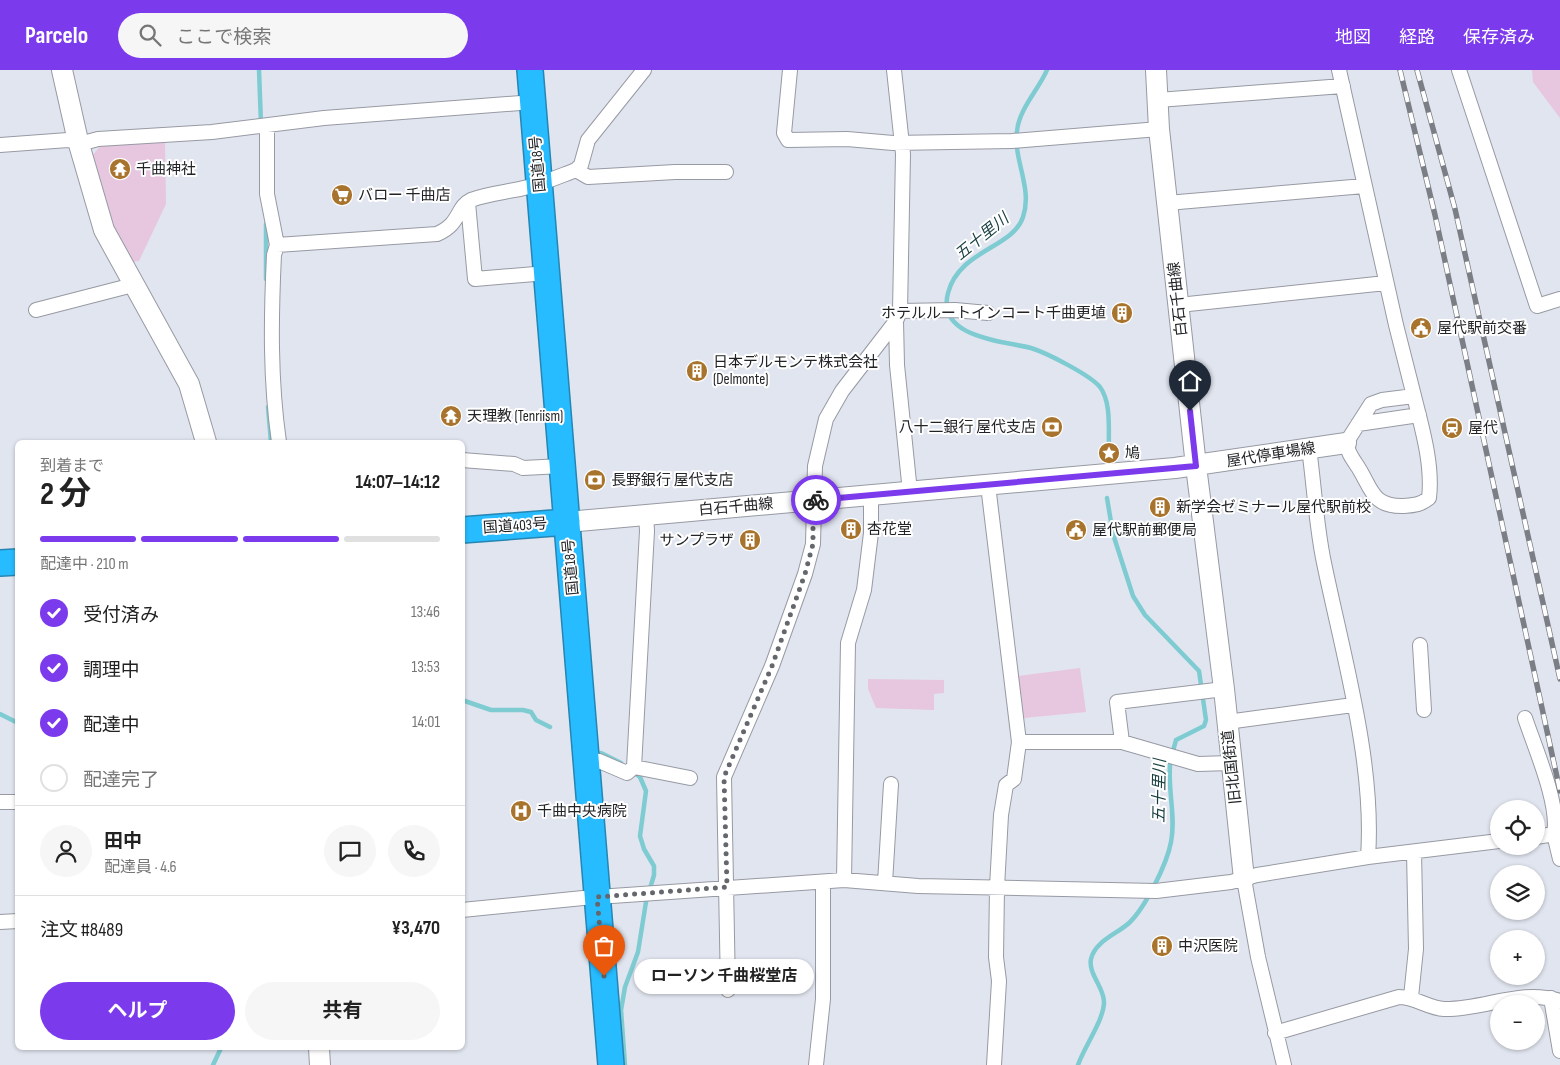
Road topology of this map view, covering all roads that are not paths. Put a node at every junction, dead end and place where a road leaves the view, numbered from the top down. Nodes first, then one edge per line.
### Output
1 (62, 70) edge
2 (530, 70) edge
3 (644, 70) edge
4 (790, 70) edge
5 (894, 70) edge
6 (1156, 70) edge
7 (1339, 70) edge
8 (1459, 70) edge
9 (1343, 86) junction
10 (1158, 100) junction
11 (533, 102) junction
12 (261, 127) junction
13 (1159, 129) junction
14 (78, 141) junction
15 (901, 141) junction
16 (0, 145) edge
17 (576, 170) junction
18 (726, 172) dead end
19 (540, 184) junction
20 (1364, 186) junction
21 (468, 203) junction
22 (1167, 203) junction
23 (277, 245) junction
24 (547, 274) junction
25 (1386, 283) junction
26 (133, 285) junction
27 (1560, 299) edge
28 (1179, 305) junction
29 (36, 310) dead end
30 (988, 313) dead end
31 (898, 316) junction
32 (1414, 396) junction
33 (1419, 415) junction
34 (1358, 424) junction
35 (205, 440) edge
36 (279, 440) edge
37 (1346, 443) junction
38 (1309, 448) junction
39 (465, 460) edge
40 (562, 466) junction
41 (1196, 466) junction
42 (988, 485) junction
43 (910, 492) junction
44 (871, 496) junction
45 (813, 500) junction
46 (646, 514) junction
47 (567, 522) junction
48 (465, 530) edge
49 (15, 562) edge
50 (0, 563) edge
51 (1420, 646) dead end
52 (1210, 691) junction
53 (1353, 704) junction
54 (1424, 710) dead end
55 (1525, 718) dead end
56 (1228, 722) junction
57 (1020, 742) junction
58 (1122, 742) junction
59 (586, 759) junction
60 (1231, 763) junction
61 (631, 770) junction
62 (690, 778) dead end
63 (891, 784) dead end
64 (0, 802) edge
65 (15, 802) edge
66 (1554, 834) junction
67 (1545, 836) edge
68 (1490, 842) edge
69 (1414, 852) junction
70 (1368, 857) junction
71 (1560, 859) edge
72 (1244, 879) junction
73 (844, 880) junction
74 (823, 882) junction
75 (885, 883) junction
76 (727, 887) junction
77 (998, 887) junction
78 (597, 897) junction
79 (465, 910) edge
80 (15, 921) edge
81 (0, 922) edge
82 (728, 990) dead end
83 (1411, 997) junction
84 (1556, 999) edge
85 (1275, 1033) junction
86 (319, 1050) edge
87 (1560, 1051) edge
88 (320, 1065) edge
89 (611, 1065) edge
90 (816, 1065) edge
91 (994, 1065) edge
92 (1284, 1065) edge

1 - 14 main road
2 - 11 highway, 国道18号
3 - 17 street
4 - 15 street
5 - 15 street
6 - 10 main road, 白石千曲線
7 - 9 street
8 - 27 street
9 - 10 street
9 - 20 street
10 - 13 main road, 白石千曲線
11 - 12 street
11 - 19 highway, 国道18号
12 - 14 street
12 - 23 street
13 - 15 street
13 - 22 main road, 白石千曲線
14 - 16 street
14 - 26 main road
15 - 31 street
17 - 18 street
17 - 19 street
19 - 21 street
19 - 24 highway, 国道18号
20 - 22 street
20 - 25 street
21 - 23 street
21 - 24 street
22 - 28 main road, 白石千曲線
23 - 36 street
24 - 40 highway, 国道18号
25 - 28 street
25 - 32 street
26 - 29 street
26 - 35 main road
28 - 41 main road, 白石千曲線
30 - 31 street
31 - 43 street
31 - 45 street
32 - 33 street
32 - 34 street
33 - 34 street
33 - 37 street
34 - 37 street
37 - 38 main road, 屋代停車場線
38 - 41 main road, 屋代停車場線
38 - 53 street
39 - 40 street
40 - 47 highway, 国道18号
41 - 42 main road, 白石千曲線
41 - 52 main road, 旧北国街道
42 - 43 main road, 白石千曲線
42 - 57 street
43 - 44 main road, 白石千曲線
44 - 45 main road, 白石千曲線
44 - 73 street
45 - 46 main road, 白石千曲線
45 - 76 street
46 - 47 main road, 白石千曲線
46 - 61 street
47 - 48 highway, 国道403号
47 - 59 highway, 国道18号
49 - 50 highway
51 - 54 street
52 - 56 main road, 旧北国街道
52 - 58 street
53 - 56 street
53 - 70 street
55 - 66 street
56 - 60 main road, 旧北国街道
57 - 58 street
57 - 77 street
58 - 60 street
59 - 61 street
59 - 78 highway, 国道18号
60 - 72 main road, 旧北国街道
61 - 62 street
63 - 75 street
64 - 65 street
66 - 67 street
66 - 71 street
68 - 69 street
69 - 70 street
69 - 83 street
70 - 72 street
72 - 77 street
72 - 85 street, 旧北国街道
73 - 74 street
73 - 75 street
74 - 76 street
74 - 90 street
75 - 77 street
76 - 78 street
76 - 82 street
77 - 91 street
78 - 79 street
78 - 89 highway, 国道18号
80 - 81 street
83 - 84 street
83 - 85 street
84 - 87 street
85 - 92 street, 旧北国街道
86 - 88 main road

